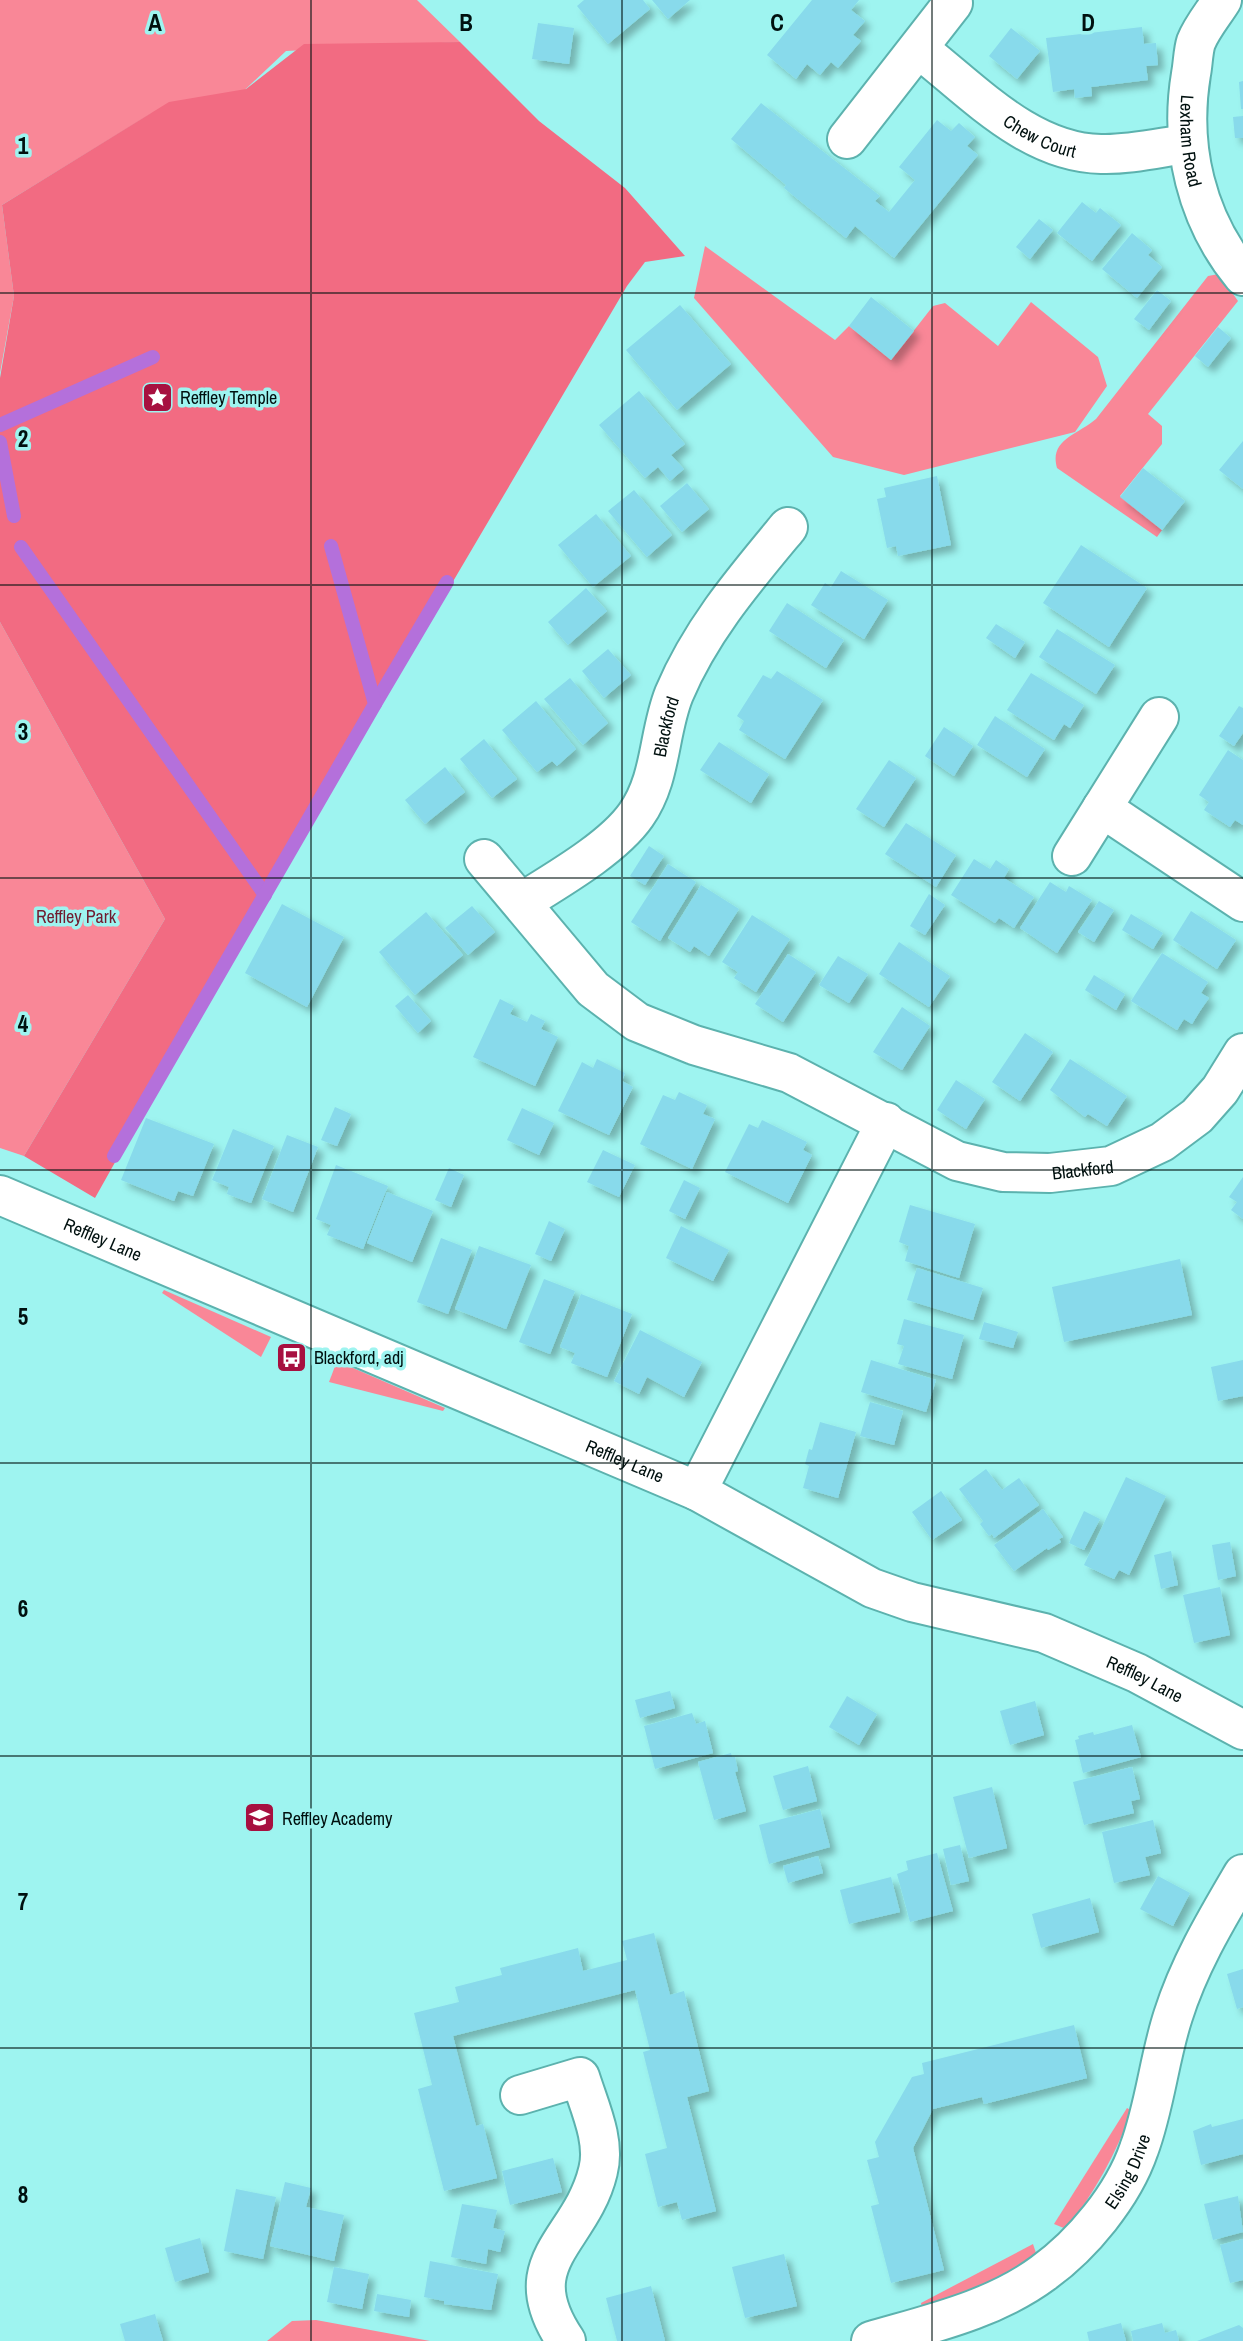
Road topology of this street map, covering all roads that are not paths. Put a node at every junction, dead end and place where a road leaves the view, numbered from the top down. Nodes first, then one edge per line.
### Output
1 (1222, 0) edge
2 (953, 3) dead end
3 (919, 49) junction
4 (847, 139) dead end
5 (1186, 145) junction
6 (1243, 276) edge
7 (788, 527) dead end
8 (1160, 717) dead end
9 (1102, 808) junction
10 (1072, 856) dead end
11 (484, 859) dead end
12 (522, 902) junction
13 (1243, 902) edge
14 (1243, 1053) edge
15 (886, 1122) junction
16 (0, 1195) edge
17 (697, 1491) junction
18 (1243, 1730) edge
19 (1243, 1874) edge
20 (520, 2095) dead end
21 (921, 2334) edge
22 (566, 2341) edge
23 (871, 2341) edge

1 - 5 street, Lexham Road
2 - 3 street
3 - 4 street
3 - 5 street, Chew Court
5 - 6 street, Lexham Road
7 - 12 street, Blackford
8 - 9 street
9 - 10 street
9 - 13 street
11 - 12 street, Blackford
12 - 15 street, Blackford
14 - 15 street, Blackford
15 - 17 street
16 - 17 street, Reffley Lane
17 - 18 street, Reffley Lane
19 - 21 street, Elsing Drive
20 - 22 street
21 - 23 street, Elsing Drive

